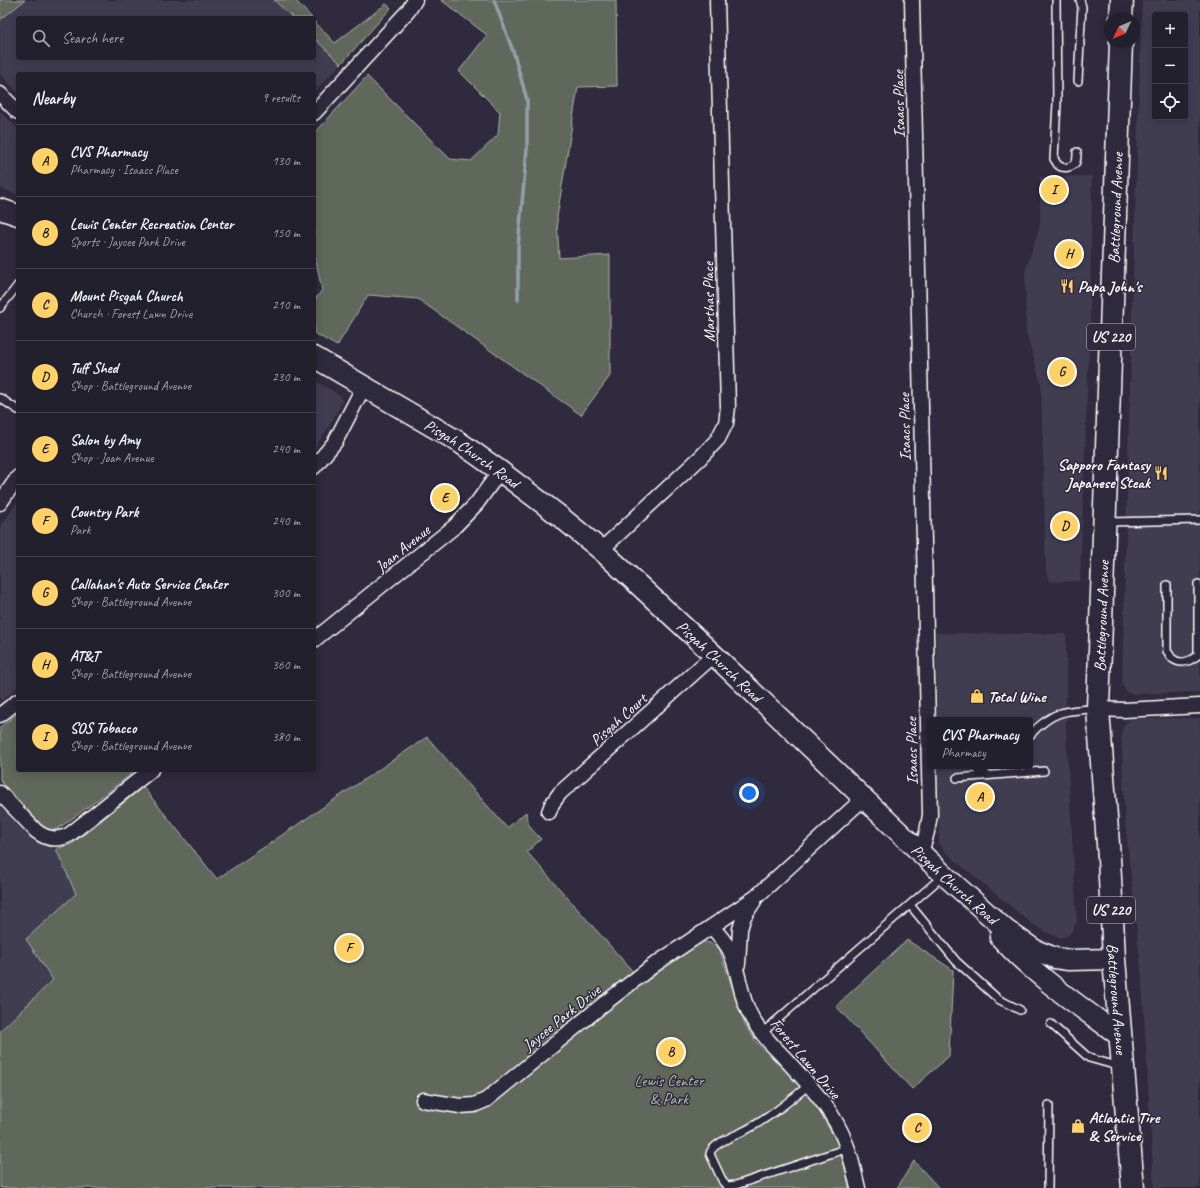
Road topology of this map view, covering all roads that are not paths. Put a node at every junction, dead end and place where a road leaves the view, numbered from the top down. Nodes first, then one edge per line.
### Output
1 (415, 0) edge
2 (717, 0) edge
3 (912, 0) edge
4 (1056, 0) edge
5 (1080, 0) edge
6 (1122, 0) edge
7 (1121, 12) edge
8 (1121, 48) edge
9 (1078, 81) dead end
10 (0, 94) edge
11 (16, 110) edge
12 (316, 111) edge
13 (1077, 152) dead end
14 (0, 209) edge
15 (16, 214) edge
16 (16, 288) edge
17 (0, 308) edge
18 (316, 358) edge
19 (364, 386) junction
20 (0, 398) edge
21 (16, 409) edge
22 (316, 465) edge
23 (500, 471) junction
24 (16, 480) edge
25 (0, 503) edge
26 (1200, 520) edge
27 (1105, 522) junction
28 (601, 550) junction
29 (1198, 584) dead end
30 (1167, 586) dead end
31 (316, 638) edge
32 (714, 655) junction
33 (16, 703) edge
34 (1200, 706) edge
35 (1098, 709) junction
36 (0, 715) edge
37 (928, 717) edge
38 (1033, 732) edge
39 (929, 769) edge
40 (1044, 771) dead end
41 (148, 772) edge
42 (957, 778) dead end
43 (0, 793) edge
44 (864, 798) junction
45 (549, 812) dead end
46 (921, 853) junction
47 (948, 879) junction
48 (756, 897) junction
49 (910, 905) junction
50 (712, 926) junction
51 (1114, 960) junction
52 (737, 973) junction
53 (1020, 1010) dead end
54 (1051, 1024) dead end
55 (762, 1033) junction
56 (1120, 1036) junction
57 (1123, 1068) junction
58 (809, 1085) junction
59 (423, 1100) dead end
60 (1049, 1105) dead end
61 (848, 1148) junction
62 (858, 1188) edge
63 (1048, 1188) edge
64 (1133, 1188) edge

1 - 12 street
2 - 28 street, Marthas Place
3 - 37 street, Isaacs Place
4 - 13 lane
5 - 9 lane
6 - 7 main road
8 - 27 main road, Battleground Avenue / US 220
10 - 11 street
14 - 15 main road
16 - 17 lane
18 - 19 main road, Pisgah Church Road
19 - 22 street
19 - 23 main road, Pisgah Church Road
20 - 21 lane
23 - 28 main road, Pisgah Church Road
23 - 31 street, Joan Avenue
24 - 25 street
26 - 27 lane
27 - 35 main road, Battleground Avenue / US 220
28 - 32 main road, Pisgah Church Road
29 - 30 lane
32 - 44 main road, Pisgah Church Road
32 - 45 street, Pisgah Court
33 - 36 street
34 - 35 street
35 - 38 lane
35 - 51 main road, Battleground Avenue / US 220
39 - 46 street, Isaacs Place
40 - 42 lane
41 - 43 street
44 - 46 main road, Pisgah Church Road
44 - 48 street, Forest Lawn Drive
46 - 47 main road, Pisgah Church Road
47 - 49 lane
47 - 51 main road, Pisgah Church Road
47 - 56 main road
48 - 50 street, Forest Lawn Drive
48 - 52 street, Forest Lawn Drive
49 - 53 lane
49 - 55 lane
50 - 52 street, Forest Lawn Drive
50 - 59 street, Jaycee Park Drive
51 - 56 main road, Battleground Avenue / US 220
52 - 55 street, Forest Lawn Drive
54 - 57 lane
55 - 58 street, Forest Lawn Drive
56 - 57 main road, Battleground Avenue / US 220
57 - 64 main road, Battleground Avenue / US 220
58 - 61 street, Forest Lawn Drive
58 - 61 lane
60 - 63 lane
61 - 62 street, Forest Lawn Drive

